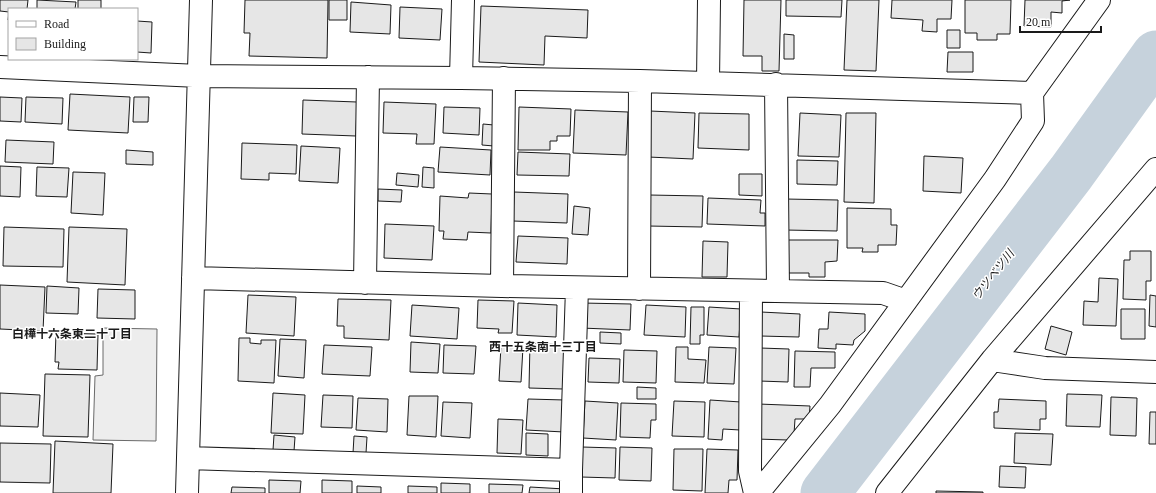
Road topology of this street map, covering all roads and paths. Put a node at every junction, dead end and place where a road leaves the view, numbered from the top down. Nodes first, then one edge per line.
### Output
1 (201, 0) edge
2 (463, 0) edge
3 (709, 0) edge
4 (1099, 0) edge
5 (0, 67) edge
6 (200, 76) junction
7 (368, 77) junction
8 (461, 78) junction
9 (504, 78) junction
10 (640, 81) junction
11 (708, 82) junction
12 (776, 84) junction
13 (1032, 93) junction
14 (1156, 169) edge
15 (193, 278) junction
16 (365, 283) junction
17 (502, 286) junction
18 (577, 288) junction
19 (639, 289) junction
20 (751, 291) junction
21 (778, 291) junction
22 (906, 301) junction
23 (992, 360) junction
24 (1156, 372) edge
25 (188, 458) junction
26 (571, 470) junction
27 (187, 493) edge
28 (571, 493) edge
29 (755, 493) edge
30 (758, 493) edge
31 (886, 493) edge

1 - 6 street
2 - 8 street
3 - 11 street
4 - 13 street
5 - 6 street
6 - 7 street
6 - 15 street
7 - 8 street
7 - 16 street
8 - 9 street
9 - 10 street
9 - 17 street
10 - 11 street
10 - 19 street
11 - 12 street
12 - 13 street
12 - 21 street
13 - 22 street
14 - 23 street
15 - 16 street
15 - 25 street
16 - 17 street
17 - 18 street
18 - 19 street
18 - 26 street
19 - 20 street
20 - 21 street
20 - 29 street
21 - 22 street
22 - 30 street
23 - 24 street
23 - 31 street
25 - 26 street
25 - 27 street
26 - 28 street

